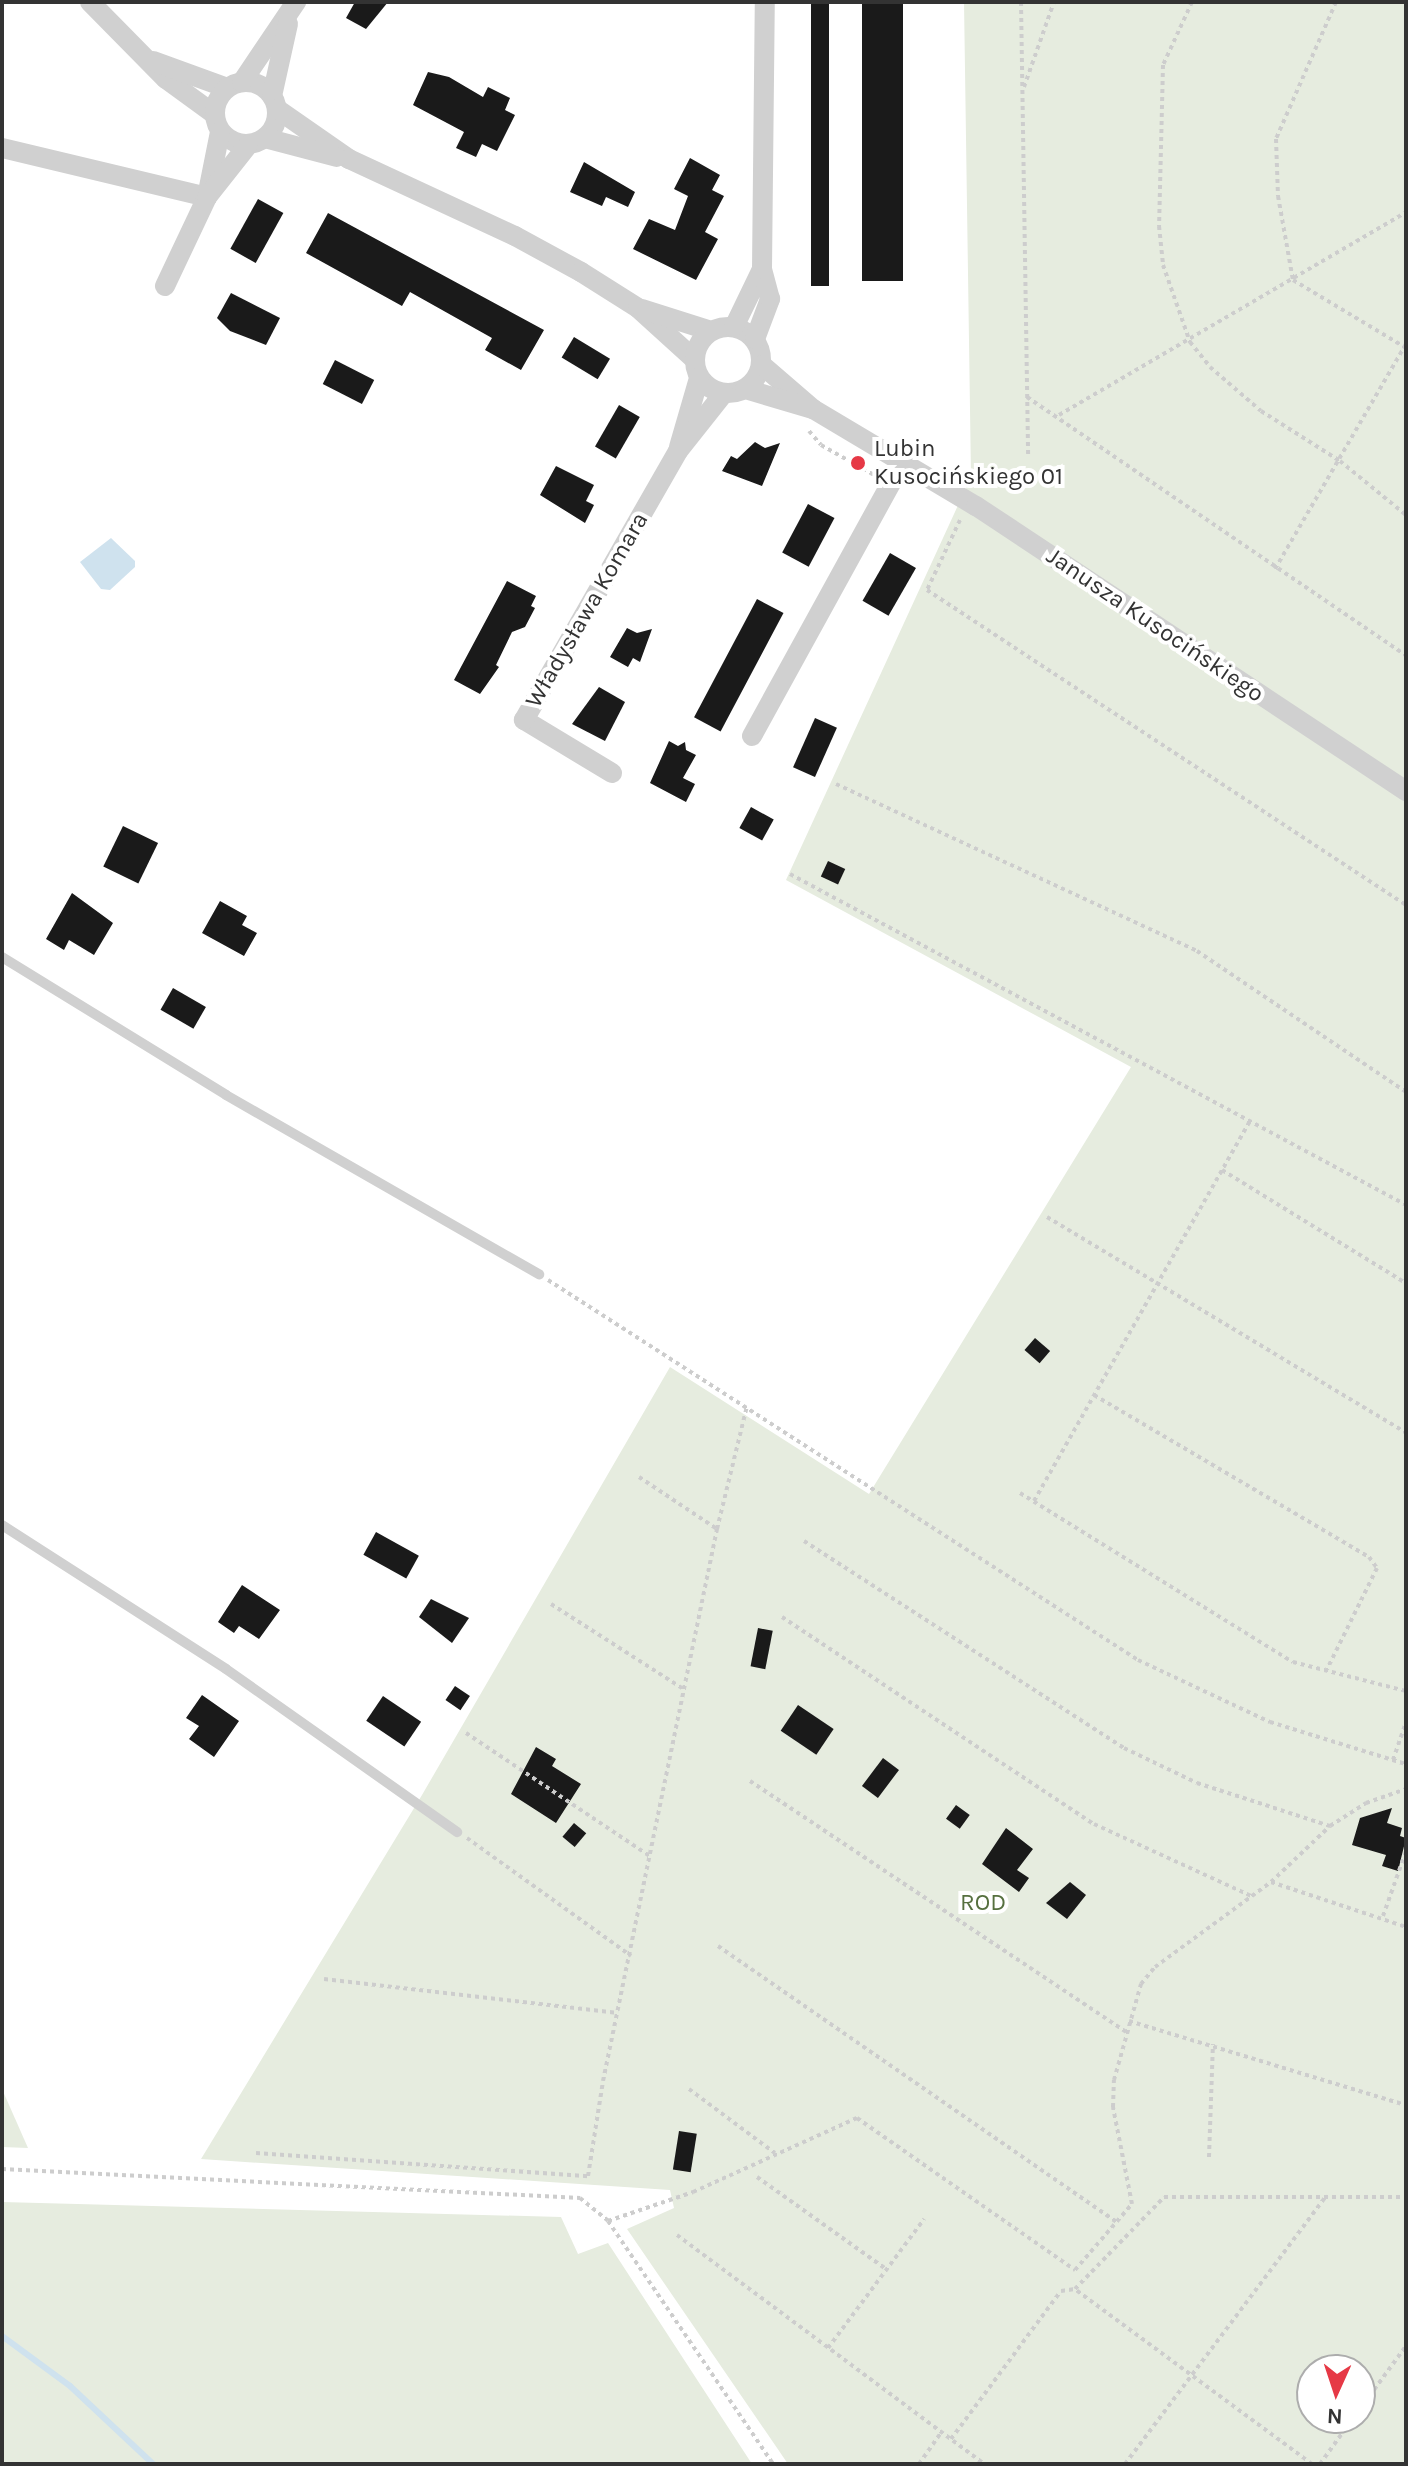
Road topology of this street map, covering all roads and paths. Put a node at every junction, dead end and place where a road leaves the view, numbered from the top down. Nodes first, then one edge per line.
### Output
1 (90, 2) edge
2 (765, 2) edge
3 (1021, 2) edge
4 (1054, 2) edge
5 (1192, 2) edge
6 (1336, 2) edge
7 (294, 7) edge
8 (153, 61) junction
9 (234, 85) junction
10 (1023, 89) junction
11 (274, 102) junction
12 (217, 123) junction
13 (256, 141) junction
14 (2, 148) edge
15 (349, 159) junction
16 (207, 197) junction
17 (1406, 212) edge
18 (762, 269) junction
19 (1293, 280) junction
20 (165, 286) dead end
21 (638, 308) junction
22 (734, 327) junction
23 (711, 331) junction
24 (755, 339) junction
25 (1190, 342) junction
26 (1405, 346) edge
27 (762, 365) junction
28 (697, 368) junction
29 (745, 389) junction
30 (724, 393) junction
31 (1027, 397) junction
32 (813, 409) junction
33 (1059, 415) junction
34 (797, 423) dead end
35 (678, 451) junction
36 (1028, 455) dead end
37 (903, 461) junction
38 (1340, 461) junction
39 (890, 483) junction
40 (1406, 515) edge
41 (960, 520) dead end
42 (1275, 569) junction
43 (1406, 656) edge
44 (752, 736) dead end
45 (612, 773) dead end
46 (836, 784) dead end
47 (1406, 791) edge
48 (790, 874) dead end
49 (1406, 905) edge
50 (2, 957) edge
51 (1406, 1092) edge
52 (1249, 1122) junction
53 (1222, 1170) junction
54 (1406, 1205) edge
55 (1047, 1217) dead end
56 (539, 1274) joint
57 (1159, 1283) junction
58 (1406, 1283) edge
59 (1094, 1395) junction
60 (747, 1406) junction
61 (1406, 1433) edge
62 (639, 1477) dead end
63 (1020, 1493) dead end
64 (1034, 1501) junction
65 (2, 1525) edge
66 (717, 1529) junction
67 (804, 1541) dead end
68 (551, 1604) dead end
69 (782, 1617) dead end
70 (1327, 1669) junction
71 (685, 1690) junction
72 (1406, 1691) edge
73 (1406, 1722) edge
74 (466, 1733) dead end
75 (1393, 1760) junction
76 (1406, 1764) edge
77 (750, 1781) dead end
78 (1406, 1789) edge
79 (1330, 1826) junction
80 (457, 1832) joint
81 (1406, 1851) edge
82 (651, 1857) junction
83 (1271, 1882) junction
84 (1251, 1896) junction
85 (1382, 1917) junction
86 (1406, 1927) edge
87 (718, 1946) dead end
88 (631, 1956) junction
89 (324, 1979) dead end
90 (618, 2013) junction
91 (1129, 2021) junction
92 (1126, 2032) junction
93 (1213, 2044) junction
94 (689, 2089) dead end
95 (1406, 2105) edge
96 (256, 2153) dead end
97 (775, 2153) junction
98 (1209, 2157) dead end
99 (2, 2169) edge
100 (757, 2177) dead end
101 (1327, 2195) junction
102 (1406, 2197) edge
103 (924, 2219) dead end
104 (608, 2221) junction
105 (1118, 2223) junction
106 (677, 2235) dead end
107 (886, 2269) junction
108 (1075, 2289) junction
109 (1406, 2346) edge
110 (827, 2348) junction
111 (1193, 2377) junction
112 (1376, 2387) edge
113 (941, 2432) junction
114 (1342, 2434) edge
115 (951, 2439) junction
116 (773, 2464) edge
117 (919, 2464) edge
118 (984, 2464) edge
119 (1125, 2464) edge
120 (1312, 2464) edge
121 (1320, 2464) edge

1 - 8 street
2 - 18 street
3 - 10 path
4 - 10 path
5 - 25 path
6 - 19 path
7 - 9 street
7 - 11 street
8 - 9 street
8 - 12 street
9 - 11 street
9 - 12 street
10 - 31 path
11 - 13 street
11 - 15 street
12 - 13 street
12 - 16 street
13 - 15 street
13 - 16 street
14 - 16 street
15 - 21 street
16 - 20 street
17 - 19 path
18 - 22 street
18 - 24 street
19 - 25 path
19 - 26 path
21 - 23 street
21 - 28 street
22 - 23 street
22 - 24 street
23 - 28 street
24 - 27 street
25 - 33 path
25 - 38 path
26 - 38 path
27 - 29 street
27 - 32 street
28 - 30 street
28 - 35 street
29 - 30 street
29 - 32 street
30 - 35 street
31 - 33 path
31 - 36 path
32 - 37 street, Janusza Kusocińskiego
33 - 42 path
34 - 39 path
35 - 45 street, Władysława Komara
37 - 39 street
37 - 47 street, Janusza Kusocińskiego
38 - 40 path
38 - 42 path
39 - 44 street
41 - 49 path
42 - 43 path
46 - 51 path
48 - 52 path
50 - 56 lane
52 - 53 path
52 - 54 path
53 - 57 path
53 - 58 path
55 - 57 path
56 - 60 path
57 - 59 path
57 - 61 path
59 - 64 path
59 - 70 path
60 - 66 path
60 - 75 path
62 - 66 path
63 - 64 path
64 - 70 path
65 - 80 lane
66 - 71 path
67 - 79 path
68 - 71 path
69 - 84 path
70 - 72 path
71 - 82 path
73 - 75 path
74 - 82 path
75 - 76 path
77 - 92 path
78 - 79 path
79 - 83 path
80 - 88 path
81 - 85 path
82 - 88 path
83 - 84 path
83 - 85 path
84 - 91 path
85 - 86 path
87 - 105 path
88 - 90 path
89 - 90 path
90 - 96 path
91 - 92 path
91 - 93 path
92 - 105 path
93 - 95 path
93 - 98 path
94 - 97 path
97 - 104 path
97 - 105 path
99 - 104 path
100 - 107 path
101 - 102 path
101 - 108 path
101 - 111 path
103 - 107 path
104 - 116 path
106 - 110 path
107 - 110 path
108 - 111 path
108 - 115 path
109 - 112 path
110 - 113 path
111 - 119 path
111 - 120 path
113 - 115 path
113 - 117 path
114 - 121 path
115 - 118 path

